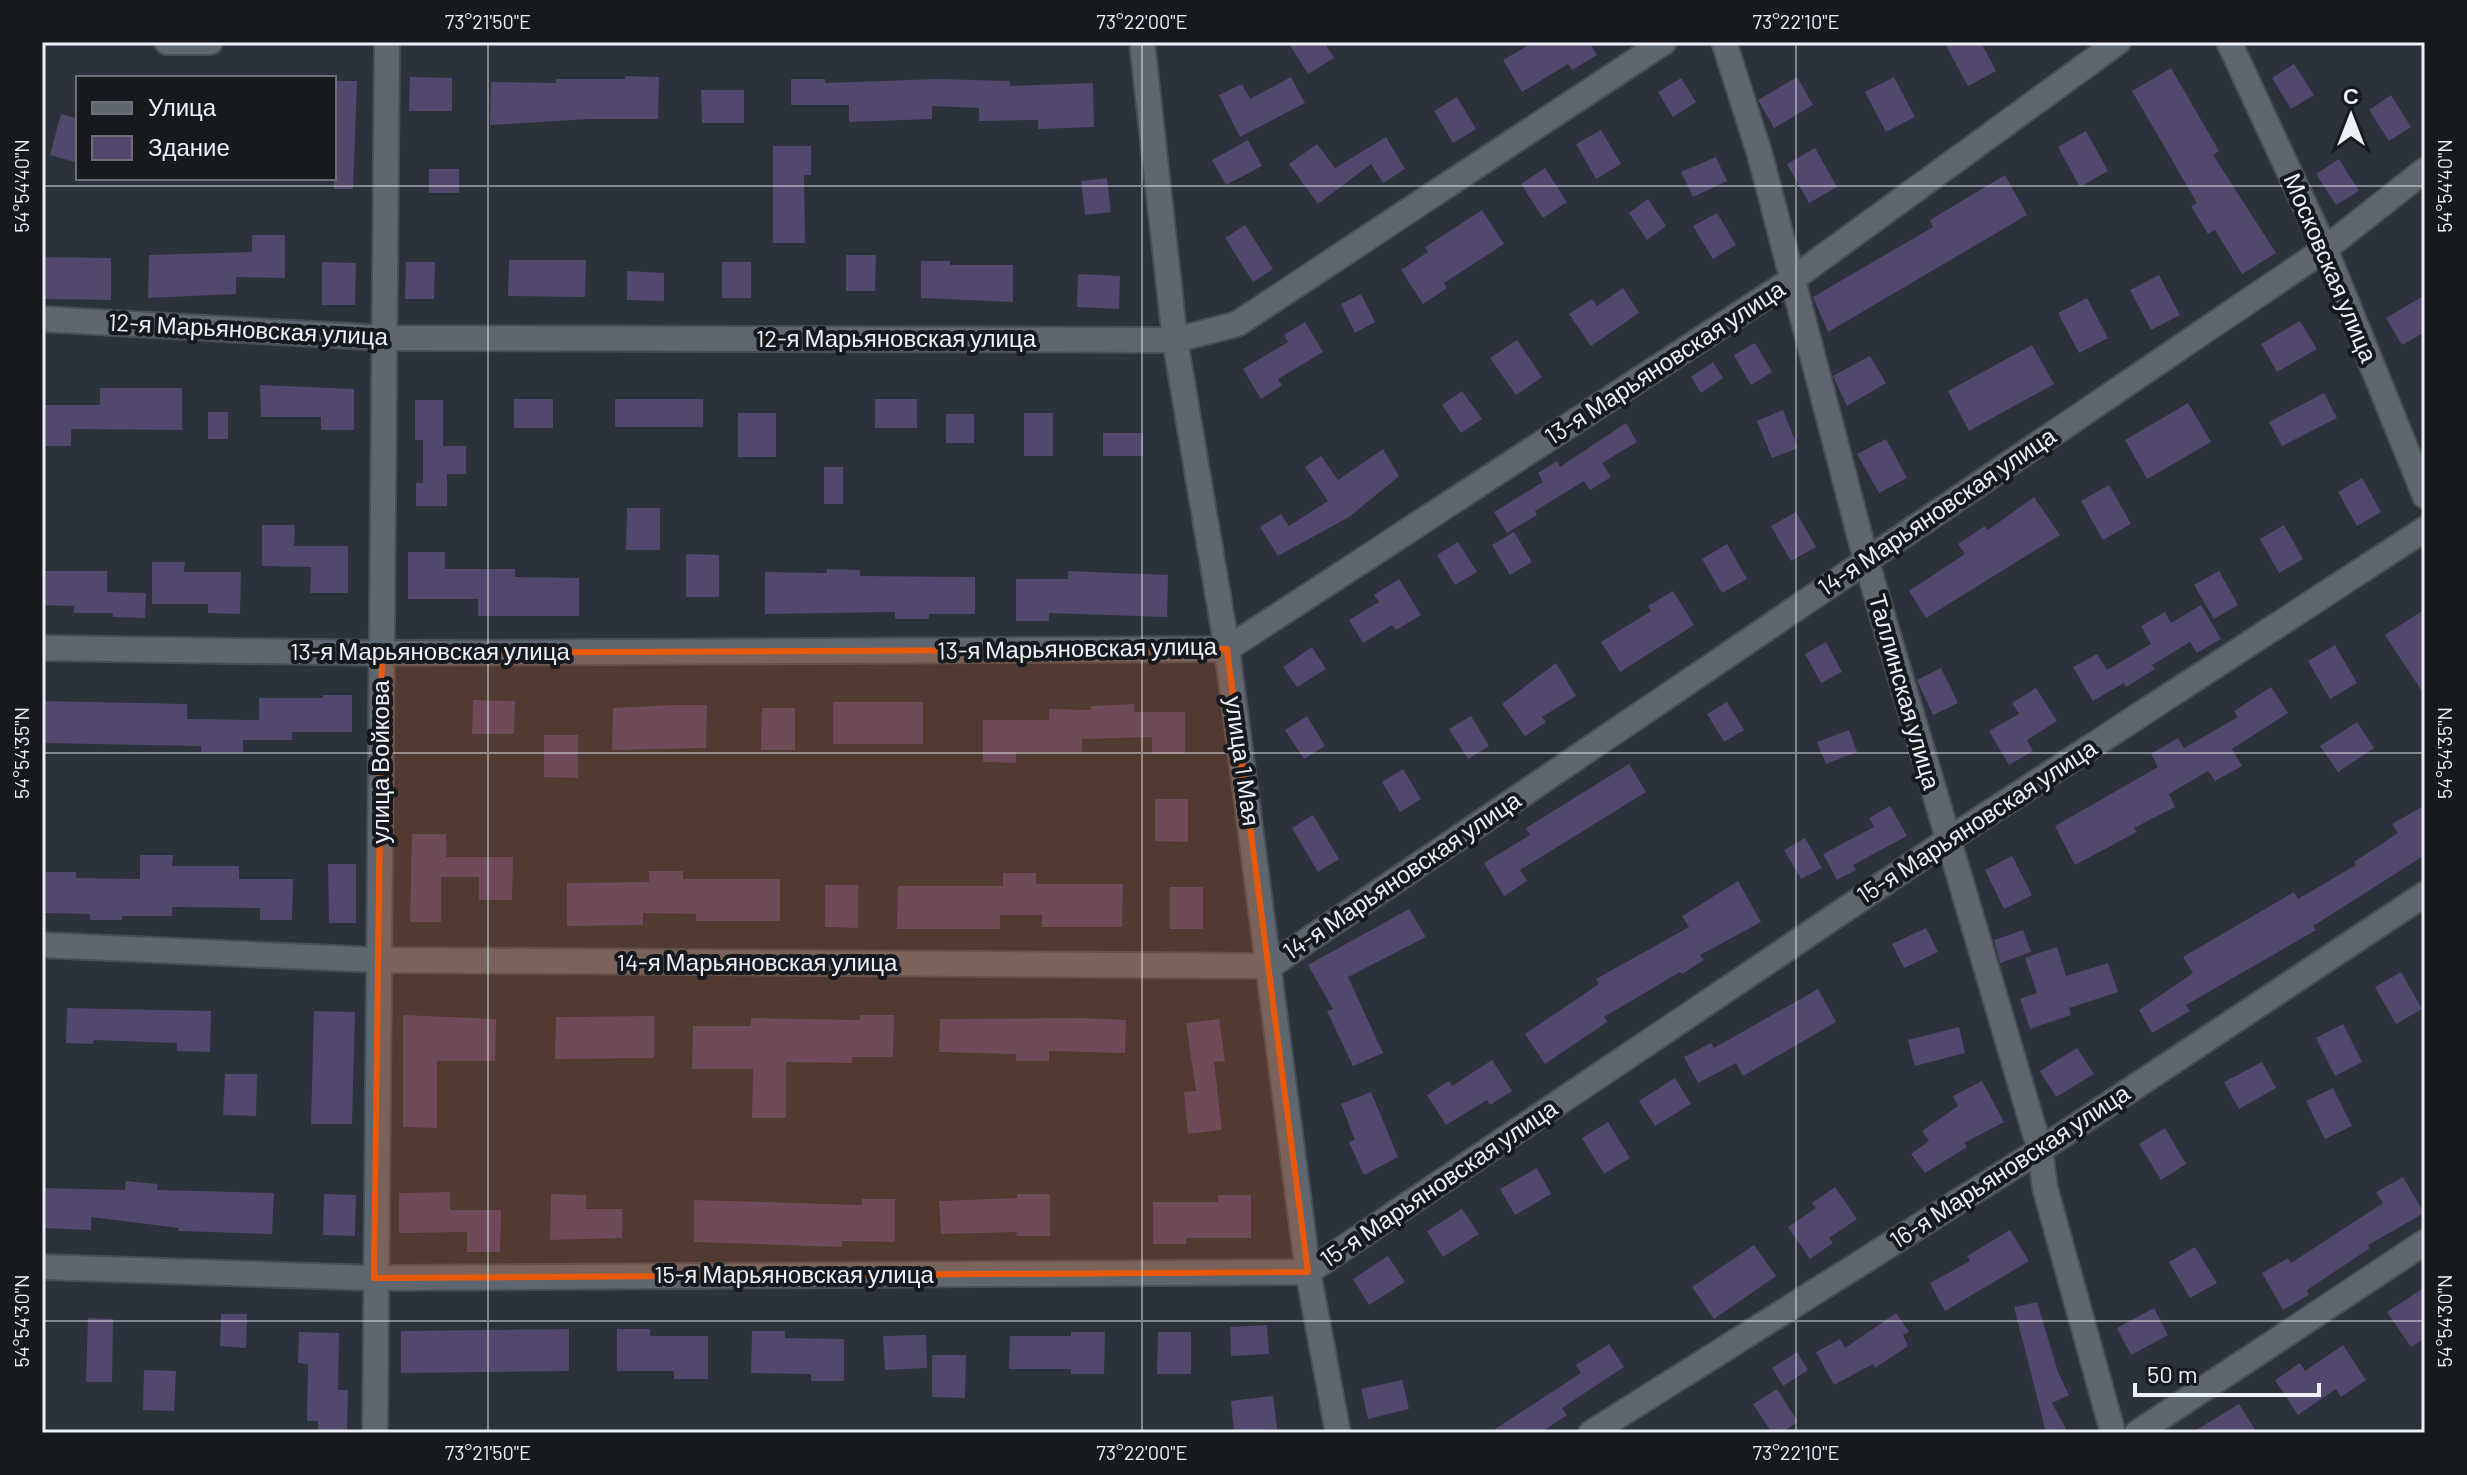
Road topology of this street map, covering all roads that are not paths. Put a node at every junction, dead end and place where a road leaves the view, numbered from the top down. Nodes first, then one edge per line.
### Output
1 (167, 42) edge
2 (210, 42) edge
3 (387, 42) edge
4 (1142, 42) edge
5 (1664, 42) edge
6 (1724, 42) edge
7 (2118, 42) edge
8 (2229, 42) edge
9 (2425, 170) edge
10 (2325, 249) junction
11 (1790, 281) junction
12 (42, 319) edge
13 (386, 338) junction
14 (1175, 340) junction
15 (2425, 496) edge
16 (2425, 529) edge
17 (1866, 560) junction
18 (42, 648) edge
19 (1227, 649) junction
20 (382, 653) junction
21 (1948, 840) junction
22 (2425, 894) edge
23 (42, 945) edge
24 (379, 960) junction
25 (1270, 966) junction
26 (2040, 1150) junction
27 (2425, 1242) edge
28 (42, 1267) edge
29 (1308, 1272) junction
30 (374, 1278) junction
31 (375, 1433) edge
32 (1338, 1433) edge
33 (1591, 1433) edge
34 (2113, 1433) edge
35 (2137, 1433) edge

1 - 2 street
3 - 13 street, улица Войкова
4 - 14 street, улица 1 Мая
5 - 14 street, 12-я Марьяновская улица
6 - 11 street, Таллинская улица
7 - 11 street, 13-я Марьяновская улица
8 - 10 street, Московская улица
9 - 10 street, 14-я Марьяновская улица
10 - 15 street, Московская улица
10 - 17 street, 14-я Марьяновская улица
11 - 17 street, Таллинская улица
11 - 19 street, 13-я Марьяновская улица
12 - 13 street, 12-я Марьяновская улица
13 - 14 street, 12-я Марьяновская улица
13 - 20 street, улица Войкова
14 - 19 street, улица 1 Мая
16 - 21 street, 15-я Марьяновская улица
17 - 21 street, Таллинская улица
17 - 25 street, 14-я Марьяновская улица
18 - 20 street, 13-я Марьяновская улица
19 - 20 street, 13-я Марьяновская улица
19 - 25 street, улица 1 Мая
20 - 24 street, улица Войкова
21 - 26 street, Таллинская улица
21 - 29 street, 15-я Марьяновская улица
22 - 26 street, 16-я Марьяновская улица
23 - 24 street, 14-я Марьяновская улица
24 - 25 street, 14-я Марьяновская улица
24 - 30 street, улица Войкова
25 - 29 street, улица 1 Мая
26 - 33 street, 16-я Марьяновская улица
26 - 34 street, Таллинская улица
27 - 35 street
28 - 30 street, 15-я Марьяновская улица
29 - 30 street, 15-я Марьяновская улица
29 - 32 street, улица 1 Мая
30 - 31 street, улица Войкова

